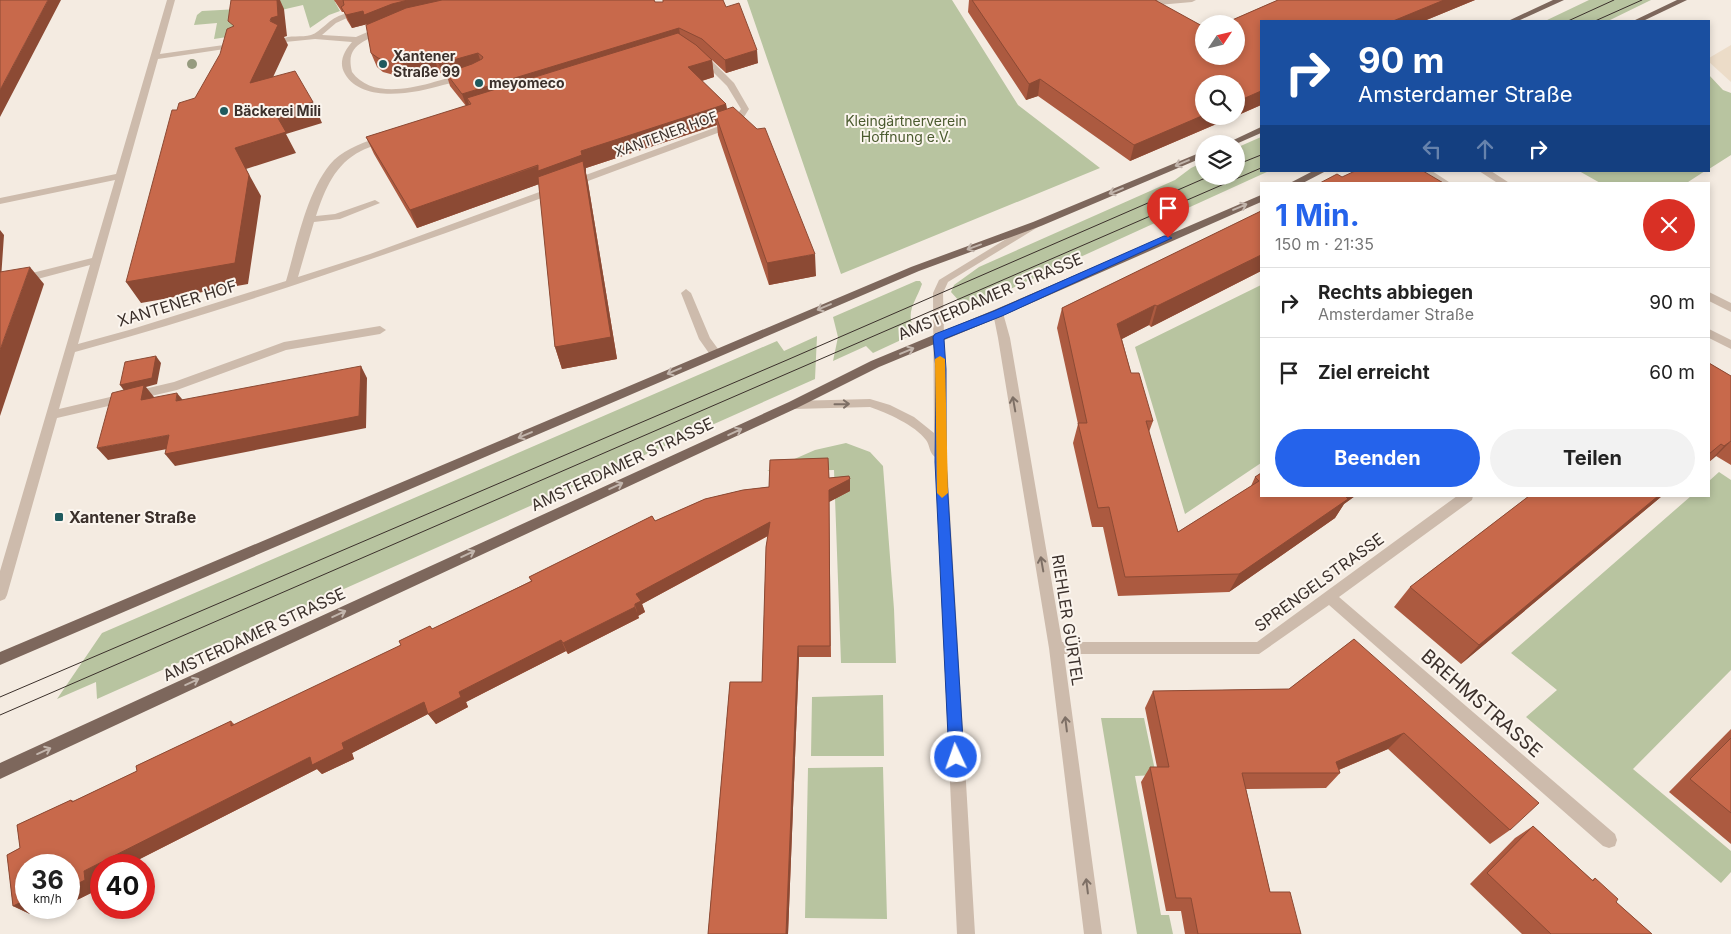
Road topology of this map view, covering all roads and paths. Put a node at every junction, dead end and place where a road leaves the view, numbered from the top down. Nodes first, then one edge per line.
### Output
1 (172, 0) edge
2 (1192, 0) edge
3 (1560, 0) edge
4 (1683, 0) edge
5 (1155, 2) edge
6 (1173, 12) edge
7 (344, 16) edge
8 (1514, 20) edge
9 (1639, 20) edge
10 (390, 26) edge
11 (315, 37) junction
12 (285, 40) dead end
13 (358, 40) junction
14 (238, 45) edge
15 (695, 52) edge
16 (154, 57) junction
17 (473, 74) edge
18 (1260, 130) edge
19 (391, 136) edge
20 (1245, 137) edge
21 (1195, 158) edge
22 (1319, 172) edge
23 (1427, 172) edge
24 (1486, 172) edge
25 (1494, 172) edge
26 (119, 176) junction
27 (1297, 182) edge
28 (1444, 182) edge
29 (1502, 182) edge
30 (1503, 182) edge
31 (1260, 198) edge
32 (0, 201) edge
33 (375, 203) dead end
34 (311, 220) junction
35 (1036, 224) junction
36 (96, 260) junction
37 (291, 283) junction
38 (0, 285) edge
39 (686, 293) dead end
40 (1710, 297) edge
41 (1731, 308) edge
42 (998, 314) junction
43 (380, 330) dead end
44 (1710, 333) edge
45 (938, 337) junction
46 (1731, 345) edge
47 (70, 350) junction
48 (715, 353) junction
49 (793, 405) junction
50 (51, 415) junction
51 (941, 462) junction
52 (1466, 497) edge
53 (0, 595) edge
54 (1328, 596) junction
55 (1056, 648) junction
56 (0, 659) edge
57 (0, 770) edge
58 (1609, 840) dead end
59 (966, 934) edge
60 (1093, 934) edge

1 - 16 street
2 - 5 street
3 - 8 main road
4 - 9 main road
5 - 6 street
7 - 11 street
10 - 13 street
11 - 12 street
11 - 13 street
13 - 17 street
14 - 16 street
15 - 37 street, XANTENER HOF
16 - 26 street
18 - 20 main road
19 - 34 street
21 -> 35 main road
22 - 27 main road
23 - 28 street
24 - 29 street
25 - 30 street
26 - 32 street
26 - 36 street
42 -> 31 main road, AMSTERDAMER STRASSE
33 - 34 street
34 - 37 street
35 - 45 street
35 -> 48 main road
36 - 38 street
36 - 47 street
37 - 47 street, XANTENER HOF
39 - 48 street
40 - 41 street
42 - 45 main road, AMSTERDAMER STRASSE
55 -> 42 street, RIEHLER GÜRTEL
43 - 50 street
44 - 46 street
49 -> 45 main road, AMSTERDAMER STRASSE
45 - 51 street
47 - 50 street
48 -> 56 main road
49 -> 51 street
57 -> 49 main road, AMSTERDAMER STRASSE
50 - 53 street
51 - 59 street
52 - 54 street, SPRENGELSTRASSE
54 - 55 street, SPRENGELSTRASSE
54 - 58 street, BREHMSTRASSE
60 -> 55 street, RIEHLER GÜRTEL

